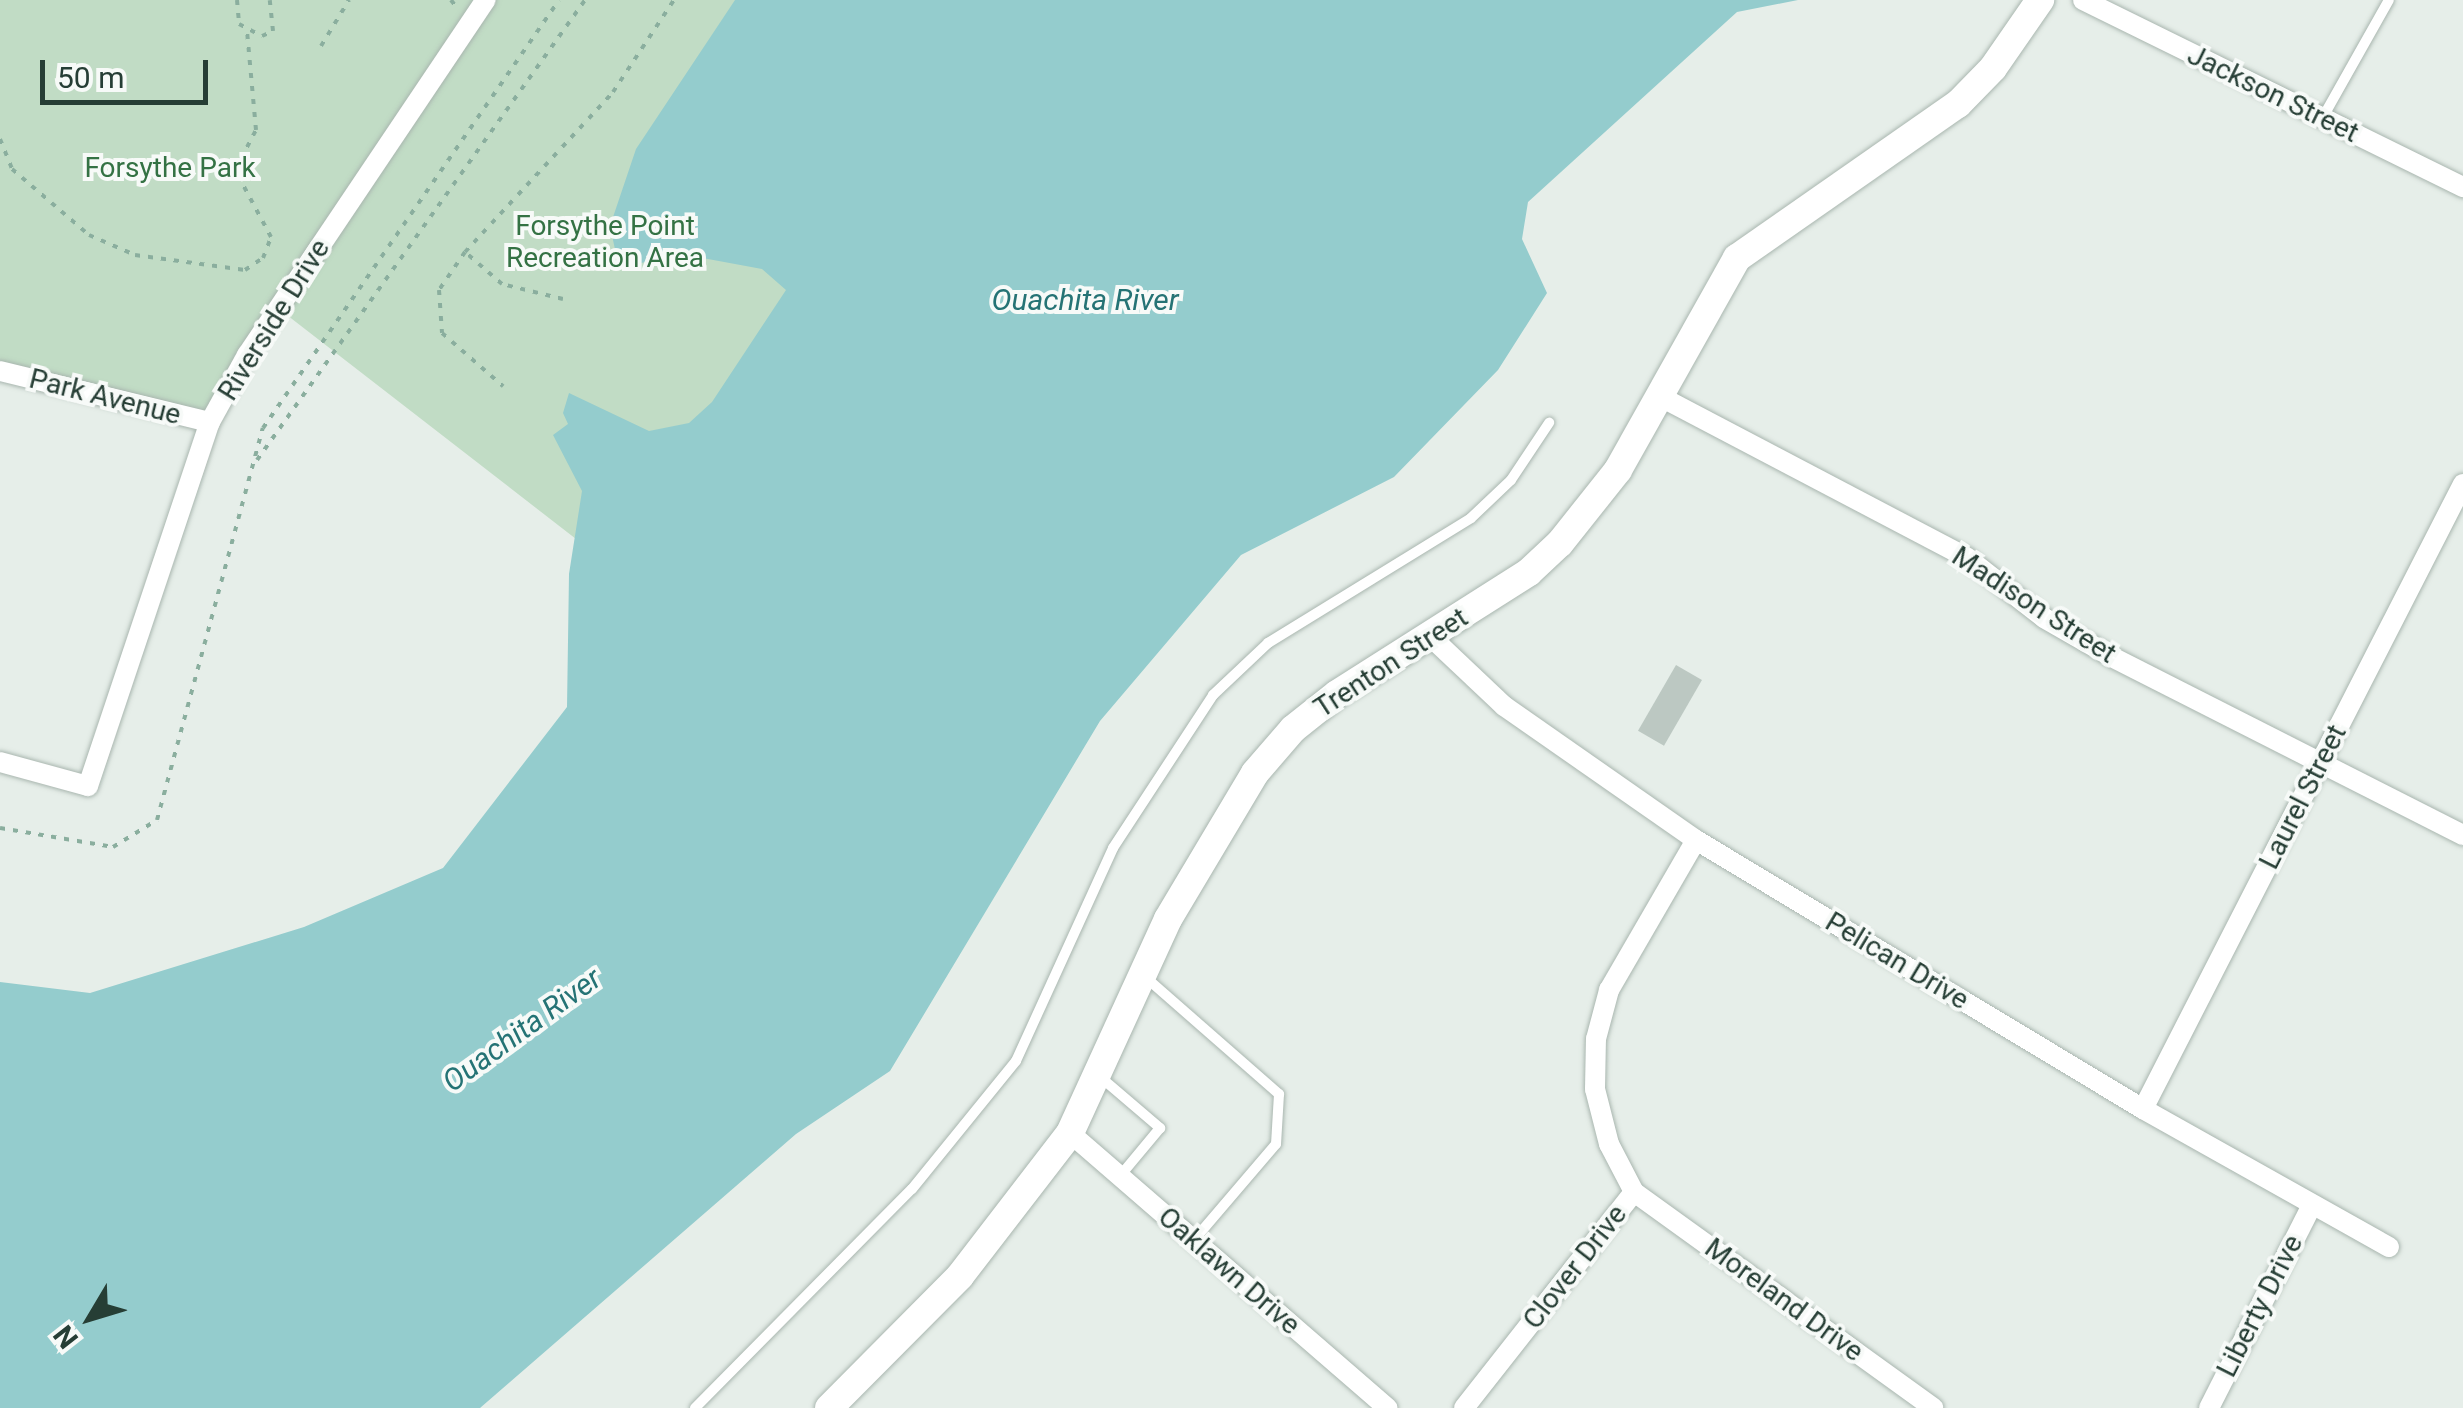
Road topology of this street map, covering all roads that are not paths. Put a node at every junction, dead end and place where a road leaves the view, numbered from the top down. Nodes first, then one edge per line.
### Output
1 (486, 0) edge
2 (2040, 0) edge
3 (2083, 0) edge
4 (2389, 0) edge
5 (2322, 118) junction
6 (2463, 187) edge
7 (0, 372) edge
8 (1661, 397) junction
9 (210, 422) junction
10 (1549, 423) dead end
11 (2463, 484) edge
12 (1430, 637) junction
13 (0, 762) edge
14 (2320, 762) junction
15 (2463, 836) edge
16 (1696, 840) junction
17 (1142, 974) junction
18 (1097, 1074) junction
19 (2143, 1109) junction
20 (1070, 1133) junction
21 (1120, 1176) junction
22 (1634, 1192) junction
23 (2312, 1205) junction
24 (1194, 1240) junction
25 (2389, 1247) dead end
26 (695, 1408) edge
27 (829, 1408) edge
28 (1388, 1408) edge
29 (1464, 1408) edge
30 (1933, 1408) edge
31 (2209, 1408) edge

1 - 9 street, Riverside Drive
2 - 8 street, Trenton Street
3 - 5 street, Jackson Street
4 - 5 lane
5 - 6 street, Jackson Street
7 - 9 street, Park Avenue
8 - 12 street, Trenton Street
8 - 14 street, Madison Street
9 - 13 street, Riverside Drive
10 - 26 lane
11 - 14 street, Laurel Street
12 - 16 street, Pelican Drive
12 - 17 street, Trenton Street
14 - 15 street, Madison Street
14 - 19 street, Laurel Street
16 - 19 street, Pelican Drive
16 - 22 street, Clover Drive
17 - 18 street, Trenton Street
17 - 24 lane
18 - 20 street, Trenton Street
18 - 21 lane
19 - 23 street, Pelican Drive
20 - 21 street, Oaklawn Drive
20 - 27 street, Trenton Street
21 - 24 street, Oaklawn Drive
22 - 29 street, Clover Drive
22 - 30 street, Moreland Drive
23 - 25 street, Pelican Drive
23 - 31 street, Liberty Drive
24 - 28 street, Oaklawn Drive

